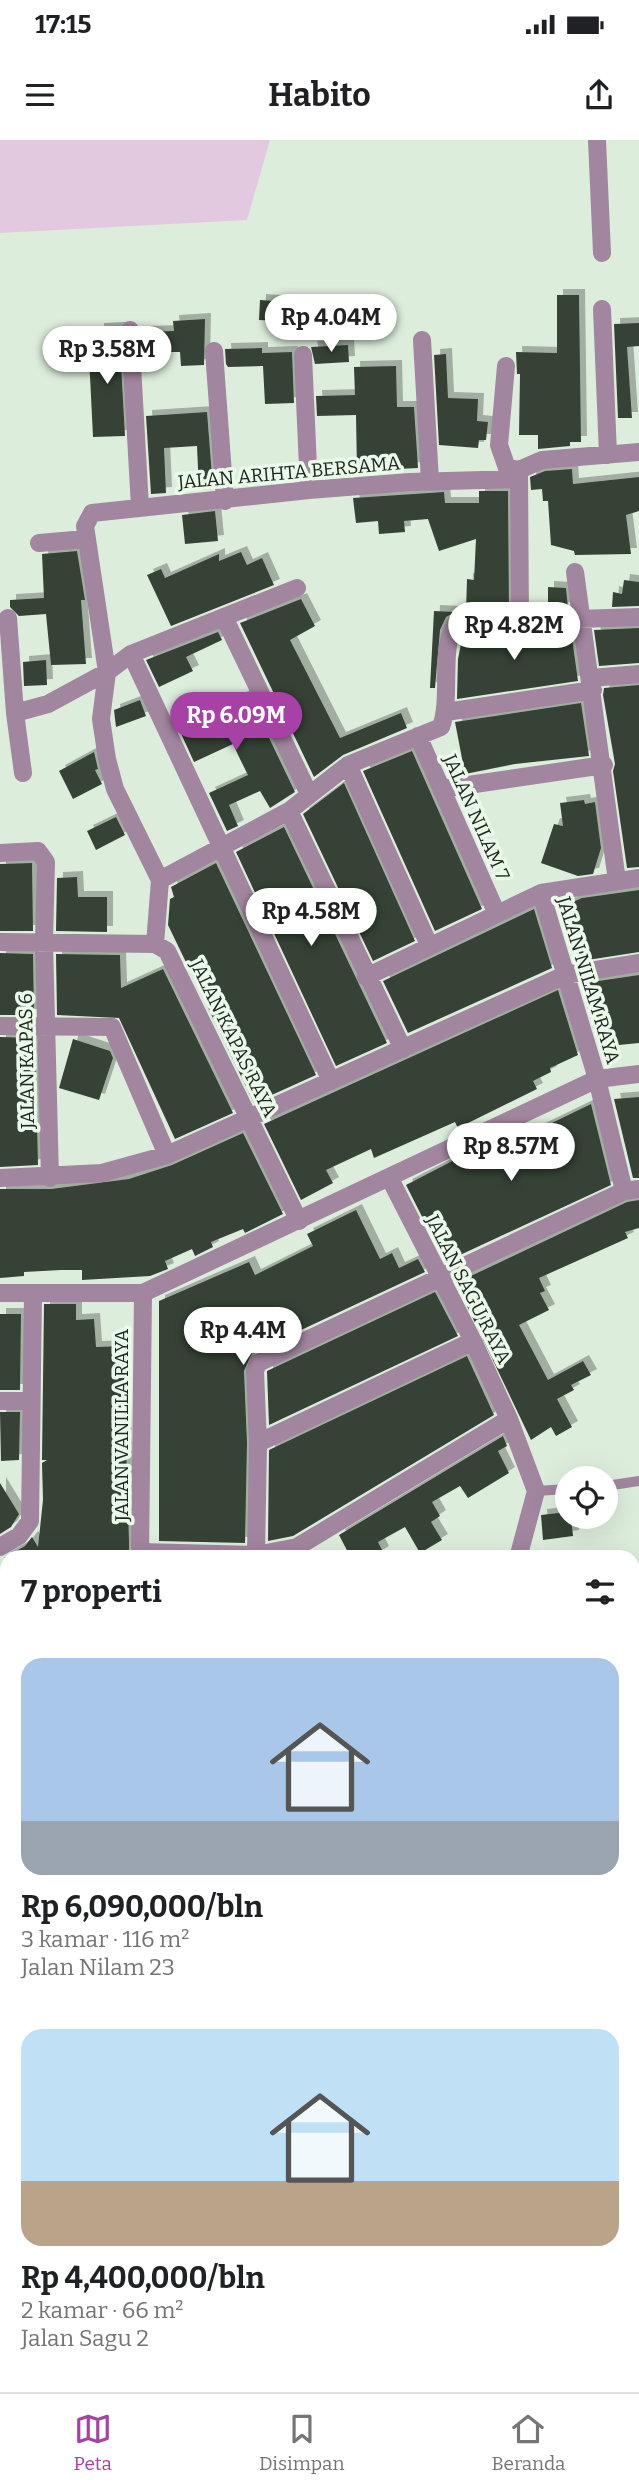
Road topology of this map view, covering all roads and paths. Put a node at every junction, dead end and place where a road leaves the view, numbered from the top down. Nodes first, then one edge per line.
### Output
1 (597, 140) edge
2 (602, 253) dead end
3 (602, 309) dead end
4 (130, 330) dead end
5 (422, 340) dead end
6 (214, 351) dead end
7 (303, 355) dead end
8 (506, 366) dead end
9 (639, 452) edge
10 (608, 455) junction
11 (519, 475) junction
12 (430, 481) junction
13 (309, 490) junction
14 (225, 500) junction
15 (140, 507) junction
16 (86, 539) junction
17 (39, 543) dead end
18 (575, 572) dead end
19 (297, 588) dead end
20 (224, 617) junction
21 (639, 617) edge
22 (8, 618) dead end
23 (581, 620) junction
24 (520, 621) junction
25 (131, 654) junction
26 (107, 673) junction
27 (639, 674) edge
28 (592, 684) junction
29 (446, 712) junction
30 (15, 713) junction
31 (418, 736) junction
32 (348, 765) junction
33 (604, 765) junction
34 (23, 773) dead end
35 (441, 789) junction
36 (309, 794) junction
37 (289, 811) junction
38 (222, 844) junction
39 (0, 853) edge
40 (639, 878) edge
41 (160, 880) junction
42 (617, 881) junction
43 (541, 893) junction
44 (497, 914) junction
45 (0, 942) edge
46 (44, 942) junction
47 (155, 944) junction
48 (429, 945) junction
49 (639, 963) edge
50 (565, 975) junction
51 (366, 977) junction
52 (0, 1026) edge
53 (46, 1028) junction
54 (403, 1049) junction
55 (639, 1074) edge
56 (597, 1079) junction
57 (331, 1081) junction
58 (249, 1118) junction
59 (167, 1155) junction
60 (0, 1178) edge
61 (50, 1178) junction
62 (390, 1179) junction
63 (632, 1190) edge
64 (299, 1220) junction
65 (441, 1275) junction
66 (0, 1293) edge
67 (143, 1293) junction
68 (33, 1294) junction
69 (473, 1341) junction
70 (0, 1401) edge
71 (29, 1401) junction
72 (509, 1419) junction
73 (258, 1443) junction
74 (639, 1481) edge
75 (618, 1484) edge
76 (555, 1490) edge
77 (537, 1491) junction
78 (0, 1547) edge
79 (140, 1550) edge
80 (256, 1550) edge
81 (288, 1550) edge
82 (520, 1550) edge

1 - 2 street
3 - 10 street
4 - 15 street
5 - 12 street
6 - 14 street
7 - 13 street
8 - 11 street
9 - 10 street, JALAN ARIHTA BERSAMA
10 - 11 street, JALAN ARIHTA BERSAMA
11 - 12 street, JALAN ARIHTA BERSAMA
11 - 24 street
12 - 13 street, JALAN ARIHTA BERSAMA
13 - 14 street, JALAN ARIHTA BERSAMA
14 - 15 street, JALAN ARIHTA BERSAMA
15 - 16 street, JALAN ARIHTA BERSAMA
16 - 17 street
16 - 26 street
18 - 23 street
19 - 20 street
20 - 25 street
20 - 36 street
21 - 23 street
22 - 30 street
23 - 24 street
23 - 28 street
24 - 29 street
25 - 26 street
25 - 38 street
26 - 30 street
26 - 41 street
27 - 28 street
28 - 29 street
28 - 33 street
29 - 31 street
30 - 34 street
31 - 32 street
31 - 35 street, JALAN NILAM 7
32 - 36 street
32 - 48 street
33 - 35 street
33 - 42 street
35 - 44 street, JALAN NILAM 7
36 - 37 street
37 - 38 street
37 - 51 street
38 - 41 street
38 - 57 street
39 - 46 street, JALAN KAPAS 6
40 - 42 street
41 - 47 street
42 - 43 street
43 - 44 street
43 - 50 street, JALAN NILAM RAYA
44 - 48 street
45 - 46 street
46 - 47 street
46 - 53 street, JALAN KAPAS 6
47 - 58 street, JALAN KAPAS RAYA
48 - 51 street
49 - 50 street
50 - 54 street
50 - 56 street, JALAN NILAM RAYA
51 - 54 street
52 - 53 street
53 - 59 street
53 - 61 street, JALAN KAPAS 6
54 - 57 street
55 - 56 street
56 - 62 street
56 - 63 street, JALAN NILAM RAYA
57 - 58 street
58 - 59 street
58 - 64 street, JALAN KAPAS RAYA
59 - 61 street
60 - 61 street
62 - 64 street
62 - 65 street, JALAN SAGU RAYA
63 - 65 street
64 - 67 street
65 - 69 street, JALAN SAGU RAYA
65 - 73 street
66 - 68 street
67 - 68 street
67 - 79 street, JALAN VANILLA RAYA
68 - 71 street
69 - 72 street, JALAN SAGU RAYA
69 - 73 street
70 - 71 street
71 - 78 street
72 - 77 street, JALAN SAGU RAYA
72 - 81 street
73 - 80 street
74 - 75 lane
76 - 77 lane
77 - 82 street

